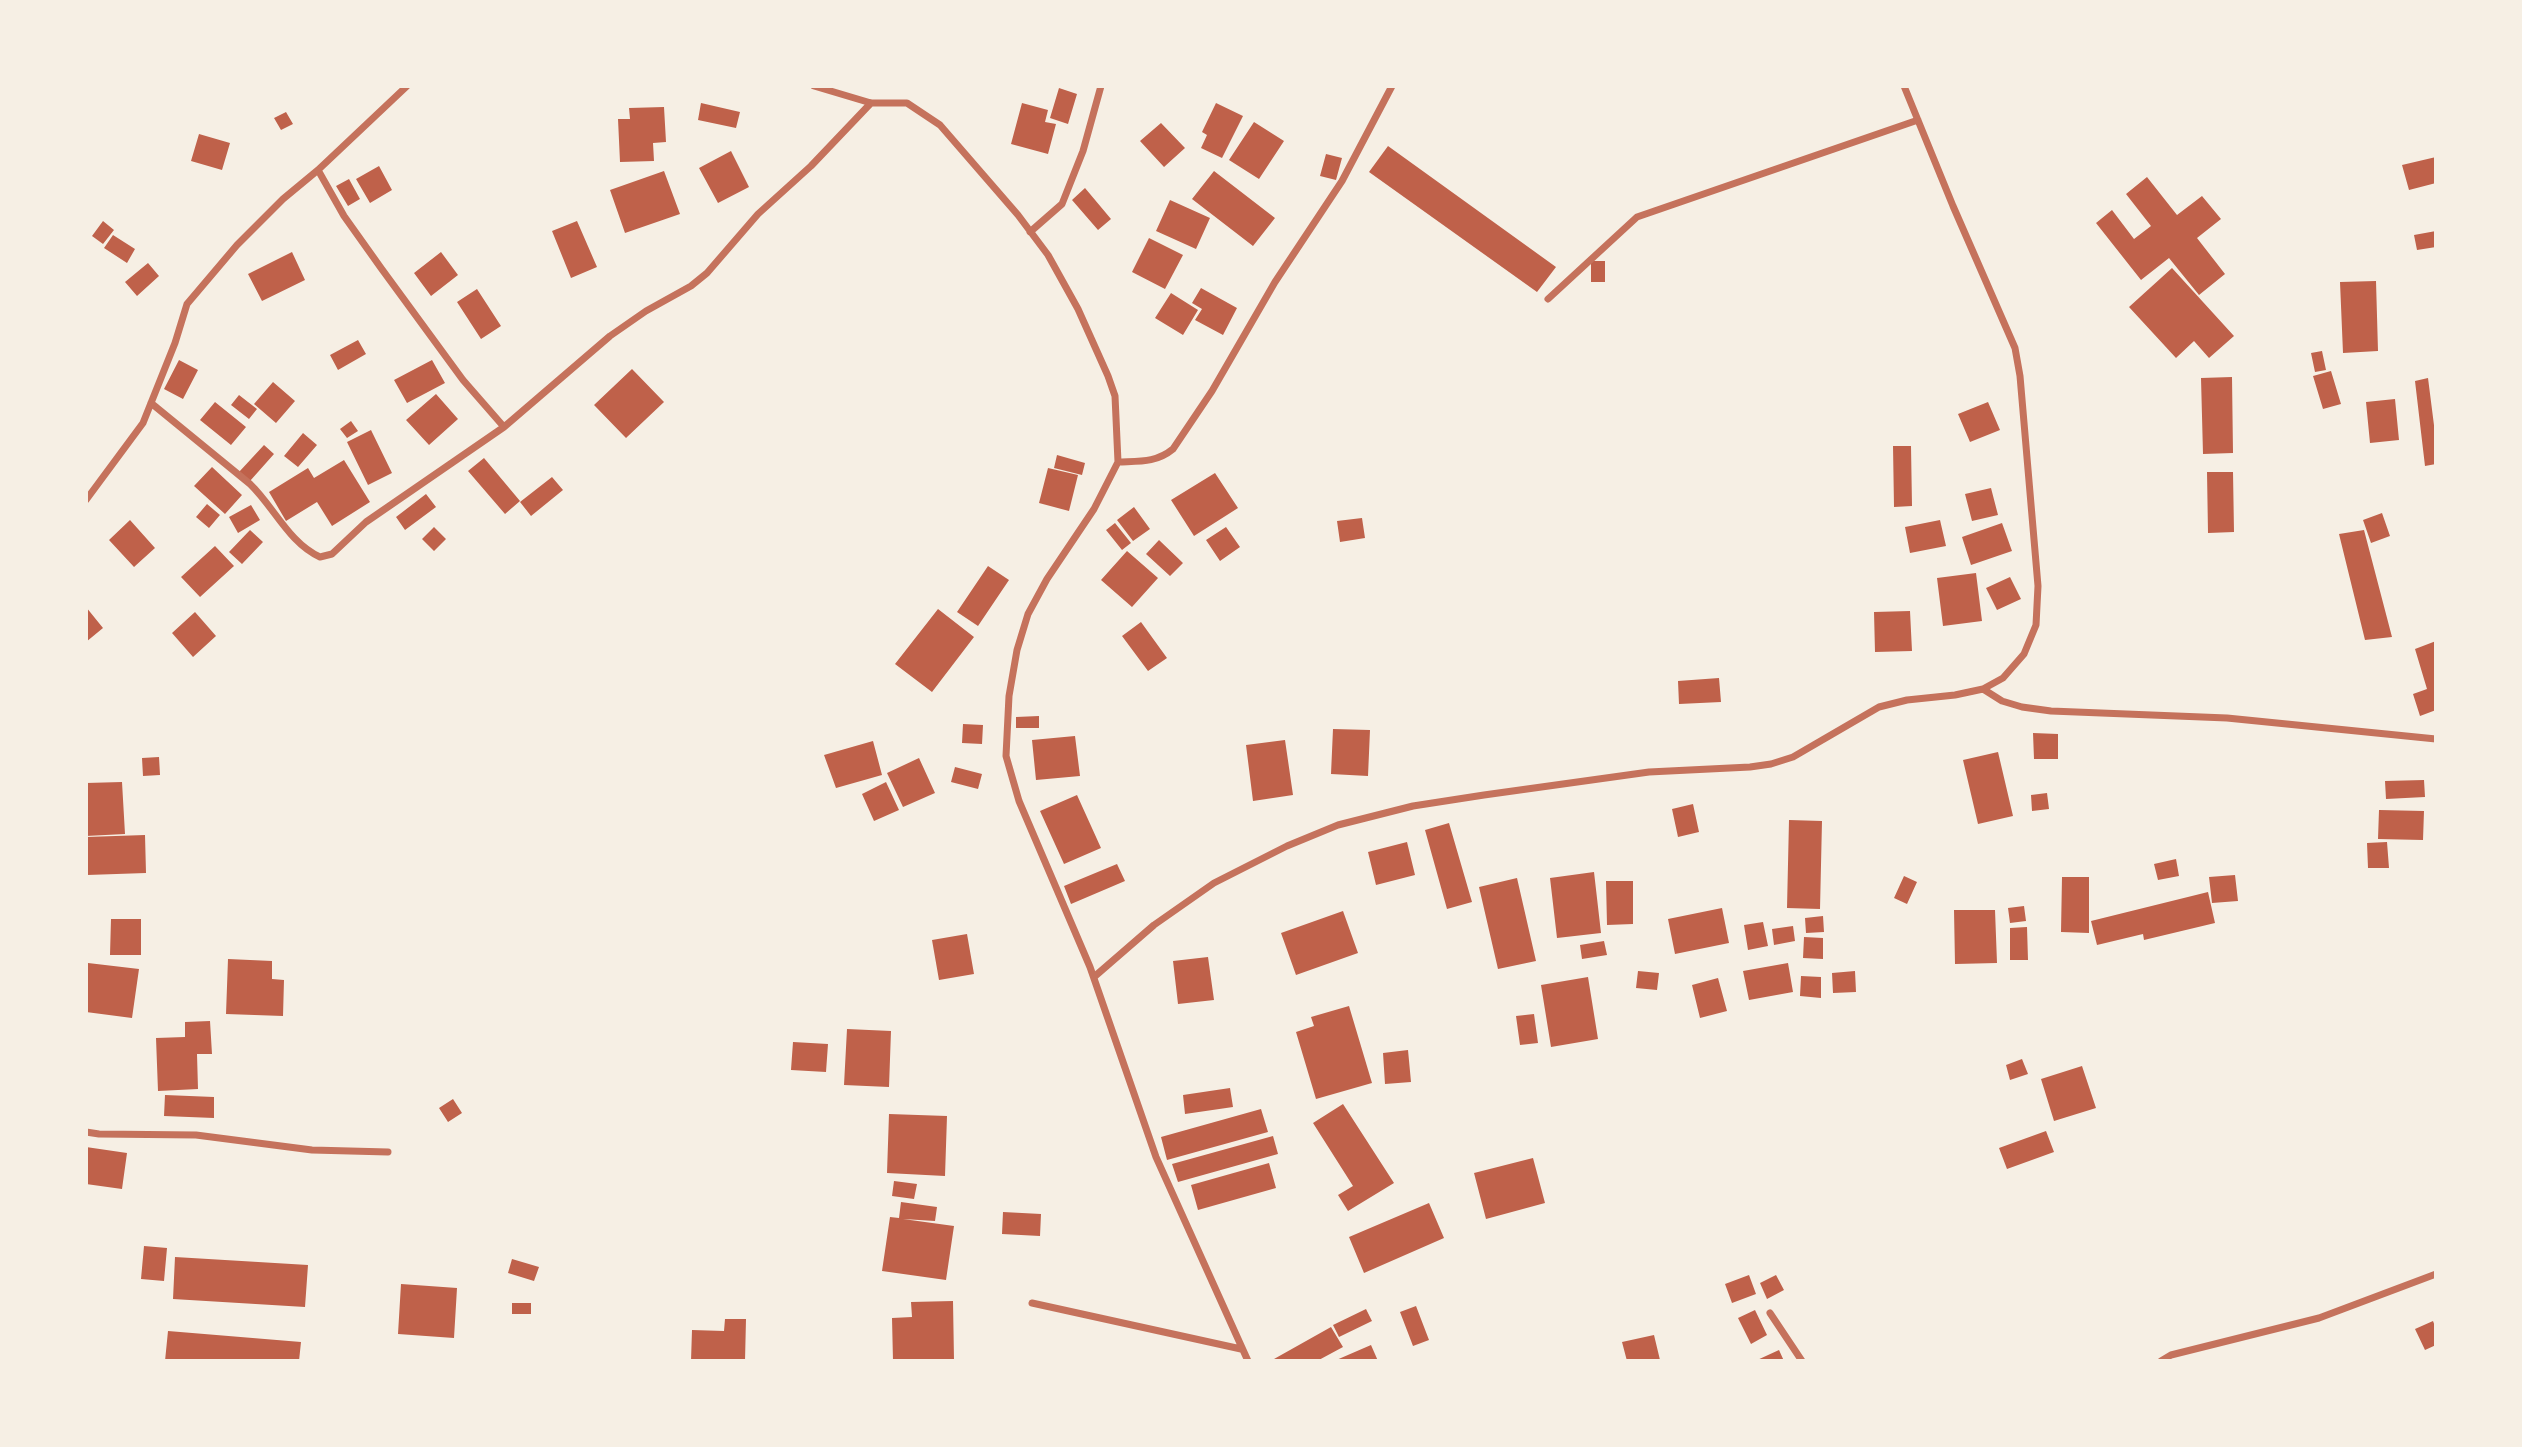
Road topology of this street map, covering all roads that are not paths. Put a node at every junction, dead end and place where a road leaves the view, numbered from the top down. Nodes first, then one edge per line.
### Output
1 (407, 86) edge
2 (814, 86) edge
3 (1101, 86) edge
4 (1392, 86) edge
5 (1905, 86) edge
6 (871, 103) junction
7 (1918, 120) junction
8 (318, 170) junction
9 (1030, 232) junction
10 (1548, 299) dead end
11 (151, 403) junction
12 (504, 427) junction
13 (1118, 462) junction
14 (86, 500) edge
15 (1983, 689) junction
16 (2436, 739) edge
17 (1094, 977) junction
18 (86, 1132) edge
19 (388, 1152) dead end
20 (2436, 1274) edge
21 (1032, 1303) dead end
22 (1770, 1313) dead end
23 (1241, 1349) junction
24 (1248, 1361) edge
25 (1802, 1361) edge
26 (2161, 1361) edge

1 - 8 street
2 - 6 street
3 - 9 street
4 - 13 street
5 - 7 street
6 - 9 street
6 - 12 street
7 - 10 street
7 - 15 street
8 - 11 street
8 - 12 street
9 - 13 street
11 - 12 street
11 - 14 street
13 - 17 street
15 - 16 street
15 - 17 street
17 - 23 street
18 - 19 street
20 - 26 street
21 - 23 street
22 - 25 street
23 - 24 street

